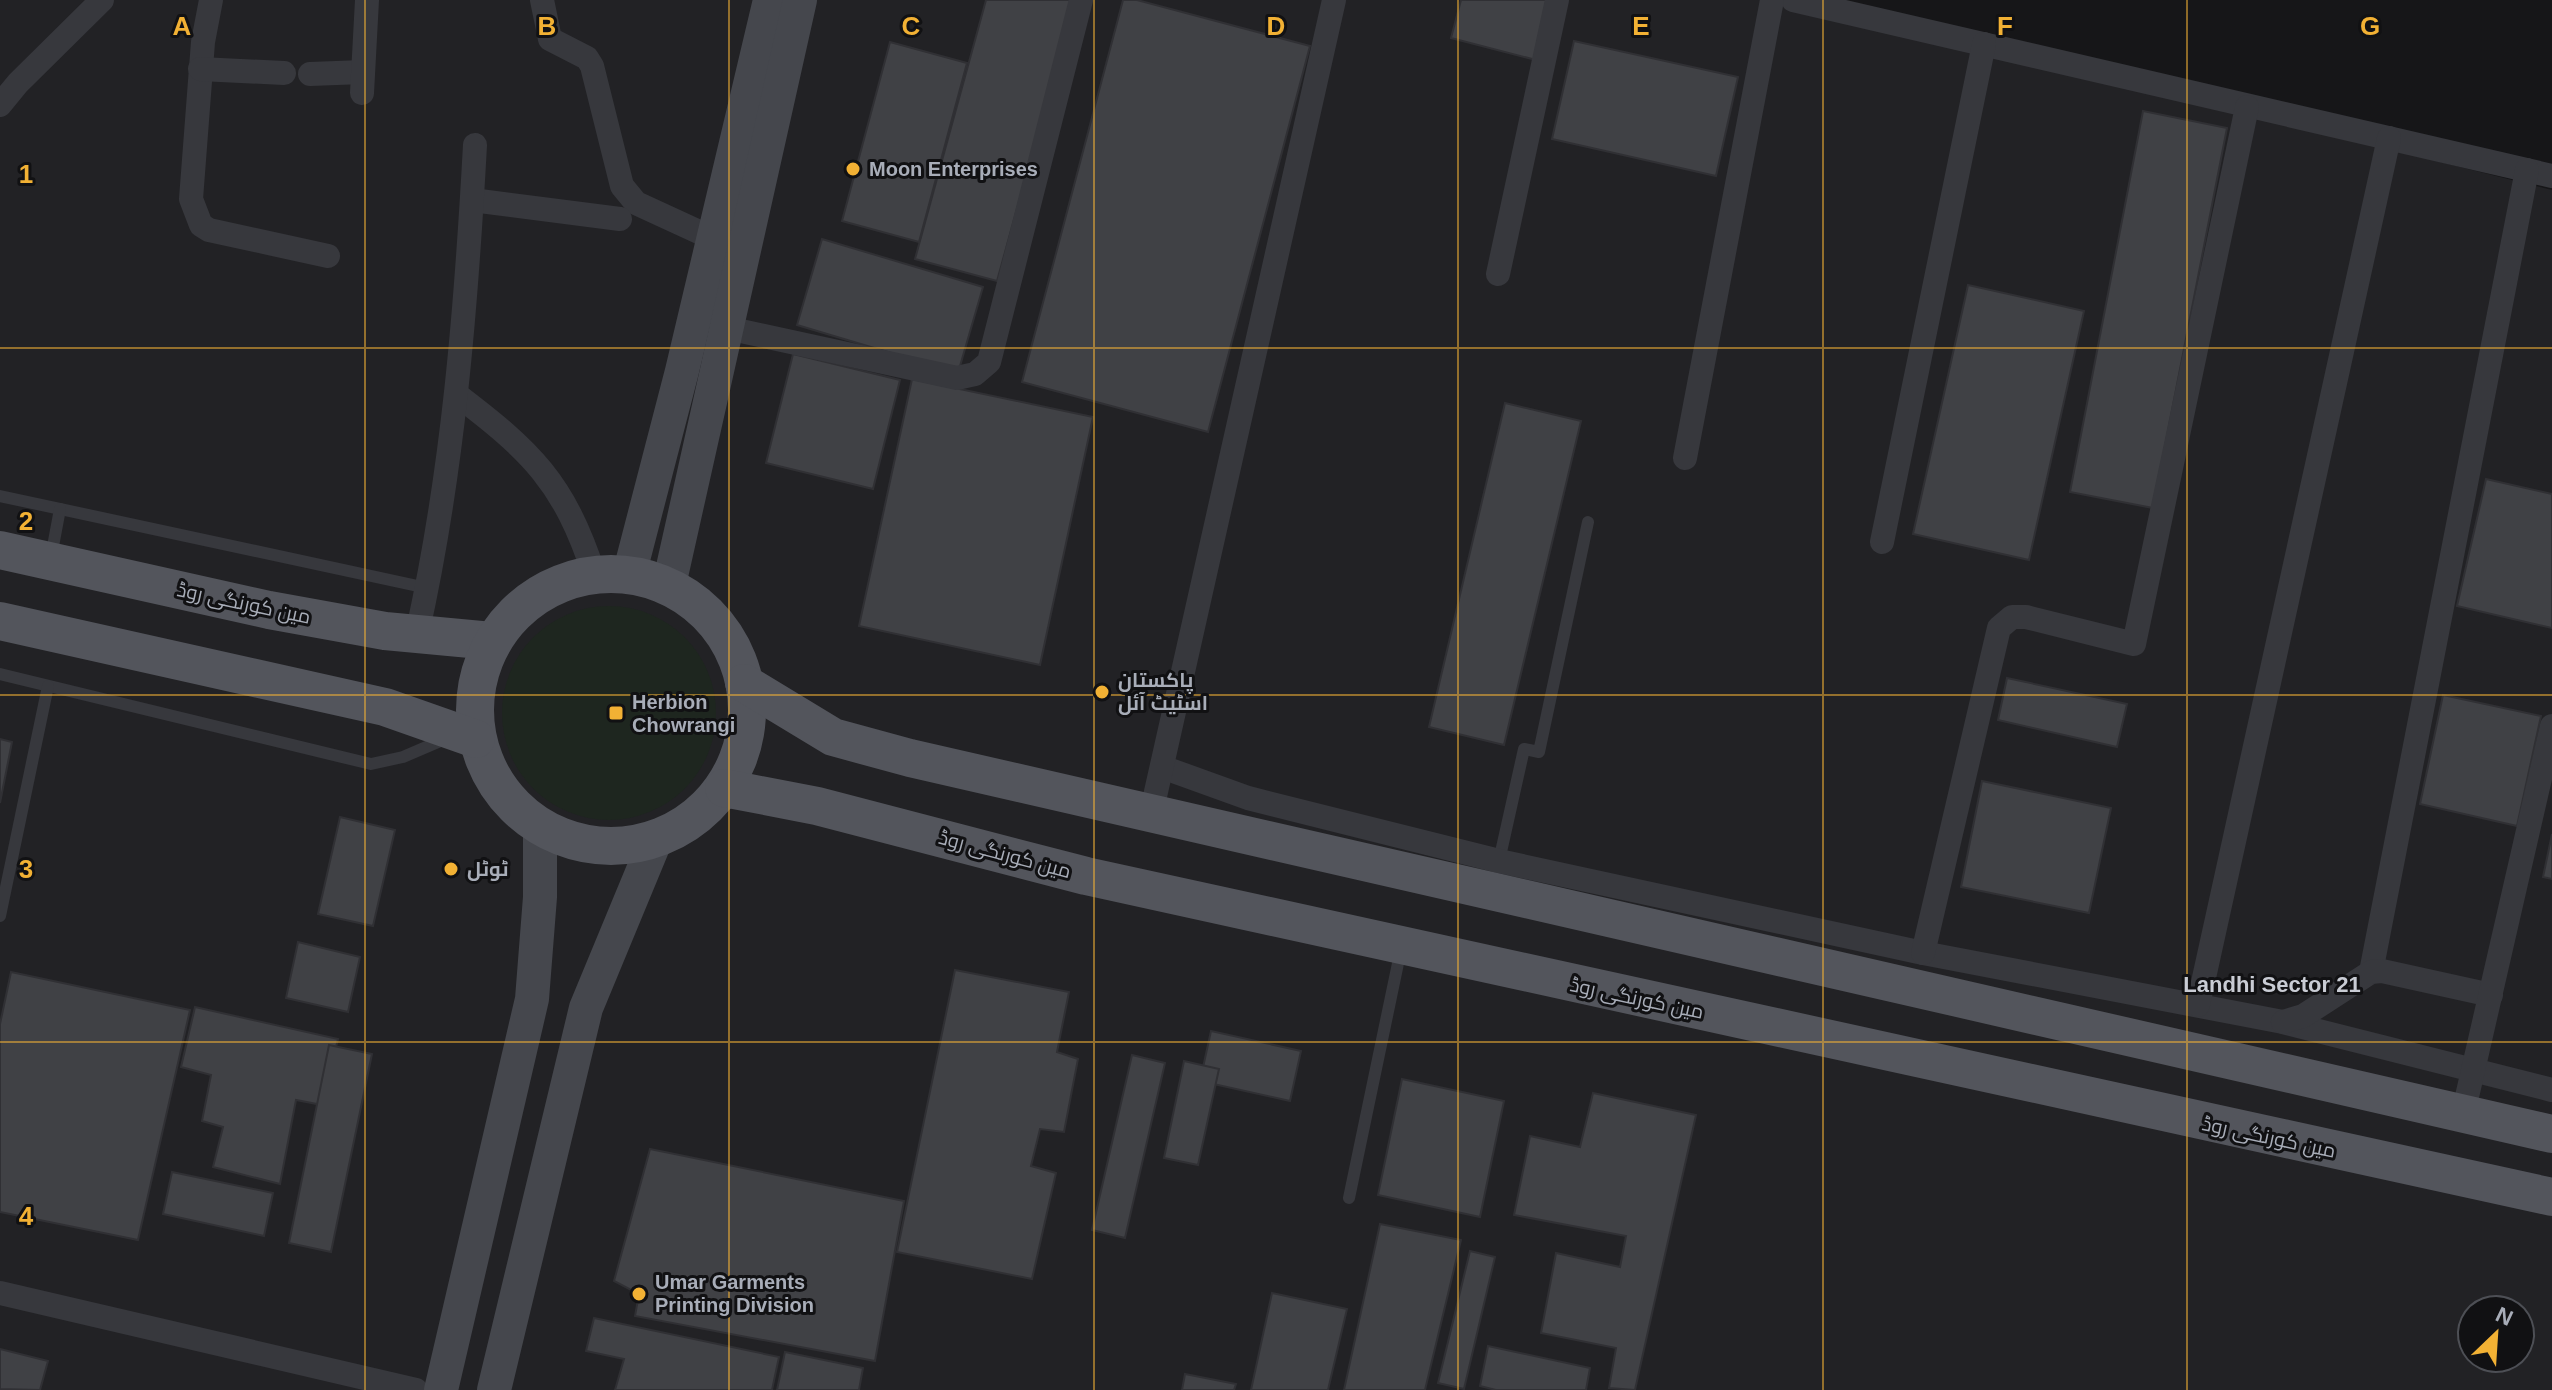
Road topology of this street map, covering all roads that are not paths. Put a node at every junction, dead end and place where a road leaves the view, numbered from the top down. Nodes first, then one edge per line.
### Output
1 (102, 0) edge
2 (211, 0) edge
3 (367, 0) edge
4 (542, 0) edge
5 (770, 0) edge
6 (800, 0) edge
7 (1081, 0) edge
8 (1334, 0) edge
9 (1557, 0) edge
10 (1772, 0) edge
11 (1793, 0) edge
12 (1984, 44) junction
13 (200, 69) junction
14 (284, 73) dead end
15 (310, 74) dead end
16 (0, 105) edge
17 (2247, 107) junction
18 (2389, 138) junction
19 (475, 145) dead end
20 (2527, 170) junction
21 (2552, 176) edge
22 (472, 200) junction
23 (620, 219) dead end
24 (712, 238) junction
25 (328, 256) dead end
26 (1498, 274) dead end
27 (727, 328) junction
28 (456, 394) junction
29 (1685, 458) dead end
30 (0, 496) edge
31 (60, 509) junction
32 (1588, 522) dead end
33 (1882, 542) dead end
34 (0, 550) edge
35 (50, 561) junction
36 (611, 574) junction
37 (669, 585) junction
38 (427, 588) junction
39 (0, 621) edge
40 (417, 634) junction
41 (492, 641) junction
42 (0, 674) edge
43 (744, 683) junction
44 (48, 686) junction
45 (2552, 726) edge
46 (467, 736) junction
47 (1162, 767) junction
48 (724, 788) junction
49 (1151, 814) junction
50 (540, 828) junction
51 (656, 839) junction
52 (1499, 861) junction
53 (0, 916) edge
54 (1402, 946) junction
55 (1923, 953) junction
56 (2371, 972) junction
57 (2491, 995) junction
58 (2198, 1005) junction
59 (2283, 1022) junction
60 (2472, 1072) junction
61 (2552, 1090) edge
62 (2463, 1114) junction
63 (2552, 1134) edge
64 (2552, 1197) edge
65 (1349, 1198) dead end
66 (0, 1293) edge
67 (416, 1390) edge
68 (441, 1390) edge
69 (494, 1390) edge

1 - 16 street
2 - 13 street
3 - 15 street
4 - 24 street
5 - 24 main road
6 - 27 main road
7 - 27 street
8 - 47 street
9 - 26 street
10 - 29 street
11 - 12 street
12 - 17 street
12 - 33 street
13 - 14 street
13 - 25 street
17 - 18 street
17 - 55 street
18 - 20 street
18 - 58 street
19 - 22 street
20 - 21 street
20 - 56 street
22 - 23 street
22 - 28 street
24 - 36 main road
27 - 37 main road
28 - 36 street
28 - 38 street
30 - 31 lane
31 - 35 lane
31 - 38 lane
32 - 52 lane
34 - 35 main road, مین کورنگی روڈ
35 - 40 main road, مین کورنگی روڈ
36 - 37 main road
36 - 41 main road
37 - 43 main road
38 - 40 street
39 - 46 main road
40 - 41 main road, مین کورنگی روڈ
41 - 46 main road
42 - 44 lane
43 - 48 main road
43 - 49 main road
44 - 46 lane
44 - 53 lane
45 - 57 street
46 - 50 main road
47 - 49 street
47 - 52 street
48 - 51 main road
48 - 54 main road, مین کورنگی روڈ
49 - 62 main road
50 - 51 main road
50 - 68 main road
51 - 69 main road
52 - 55 street
54 - 64 main road, مین کورنگی روڈ
54 - 65 lane
55 - 58 street
56 - 57 street
56 - 59 street
57 - 60 street
58 - 59 street
59 - 60 street
60 - 61 street
60 - 62 street
62 - 63 main road
66 - 67 street

